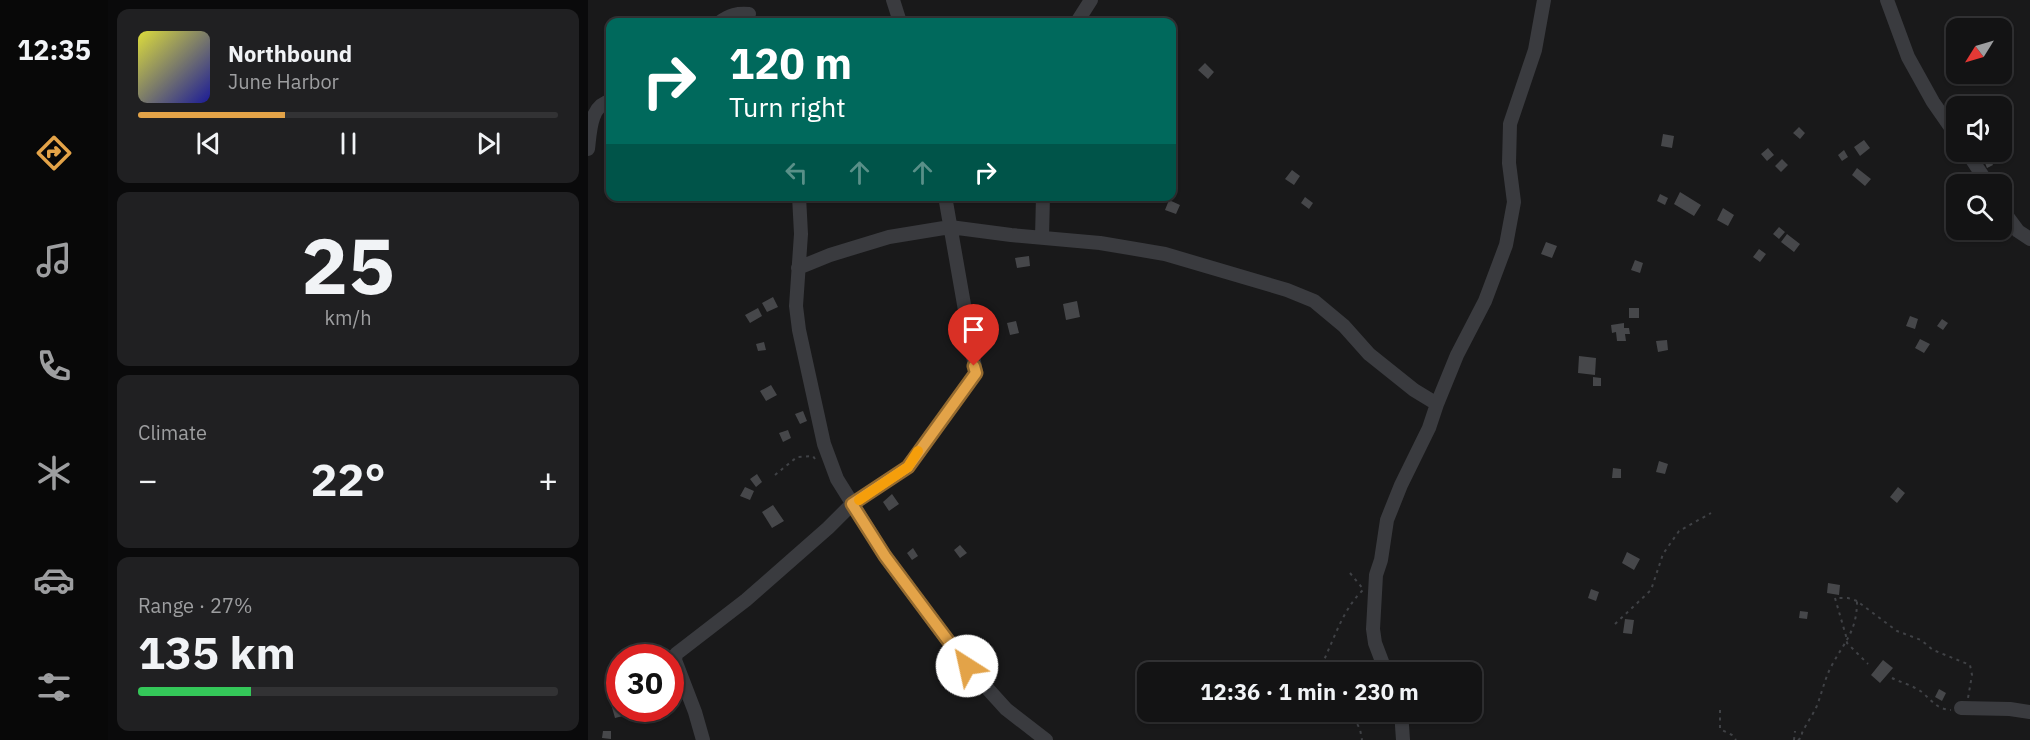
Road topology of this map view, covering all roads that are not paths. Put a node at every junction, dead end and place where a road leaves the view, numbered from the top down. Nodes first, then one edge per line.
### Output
1 (893, 0) edge
2 (1091, 0) edge
3 (1544, 0) edge
4 (1887, 0) edge
5 (749, 12) edge
6 (726, 18) edge
7 (899, 18) edge
8 (1080, 18) edge
9 (606, 102) edge
10 (1946, 121) edge
11 (588, 149) edge
12 (799, 201) edge
13 (946, 201) edge
14 (1043, 201) edge
15 (2012, 223) edge
16 (950, 227) junction
17 (1042, 237) junction
18 (2030, 239) edge
19 (798, 268) junction
20 (1437, 404) junction
21 (852, 504) junction
22 (1383, 662) edge
23 (1961, 708) road end
24 (2030, 712) edge
25 (1402, 722) edge
26 (703, 740) edge
27 (1046, 740) edge
28 (1403, 740) edge

1 - 7 street
2 - 8 street
3 - 20 street
4 - 10 street
5 - 6 street
9 - 11 street
12 - 19 street
13 - 16 street
14 - 17 street
15 - 18 street
16 - 17 street
16 - 19 street
16 - 21 street
17 - 20 street
19 - 21 street
20 - 22 street
21 - 26 street
21 - 27 street
23 - 24 street
25 - 28 street

